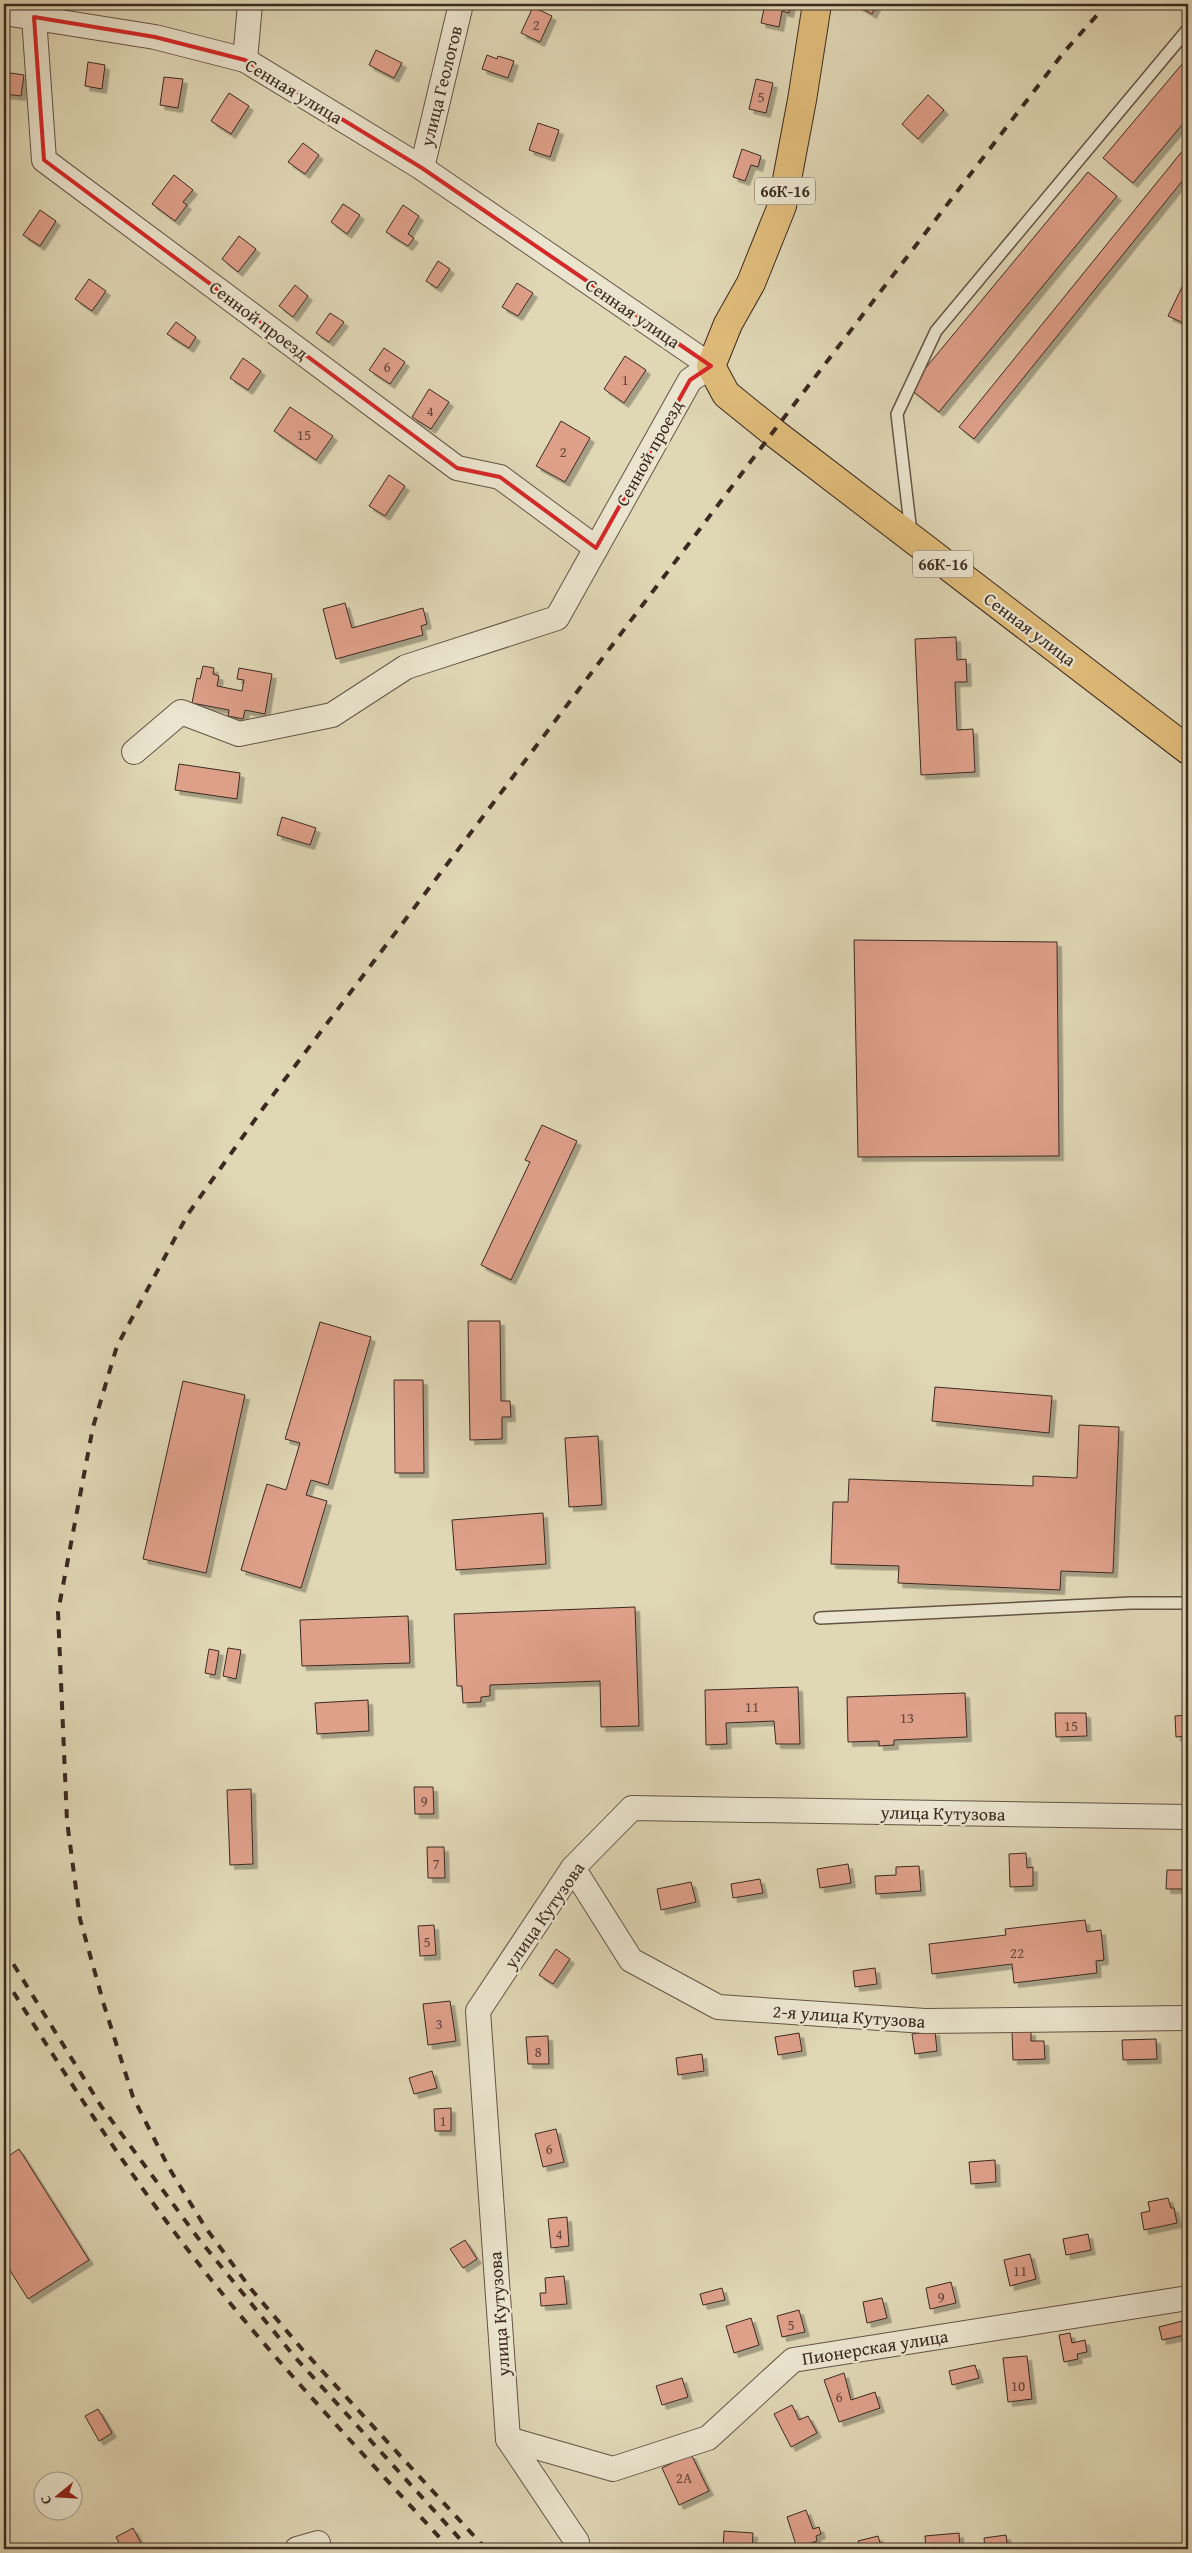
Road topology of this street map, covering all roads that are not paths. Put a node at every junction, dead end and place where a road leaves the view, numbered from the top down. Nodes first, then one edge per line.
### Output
1 (250, 4) edge
2 (461, 4) edge
3 (817, 4) edge
4 (4, 13) edge
5 (34, 17) junction
6 (1188, 29) edge
7 (245, 60) junction
8 (422, 168) junction
9 (711, 366) junction
10 (912, 540) junction
11 (596, 548) junction
12 (1188, 750) edge
13 (134, 752) dead end
14 (1188, 1603) edge
15 (820, 1618) dead end
16 (1188, 1817) edge
17 (573, 1868) junction
18 (1188, 2018) edge
19 (1188, 2298) edge
20 (508, 2439) junction
21 (578, 2549) edge

1 - 7 street
2 - 8 street, улица Геологов
3 - 9 main road, 66К-16
4 - 5 street, Сенная улица
5 - 7 street, Сенная улица
5 - 11 street, Сенной проезд
6 - 10 lane
7 - 8 street, Сенная улица
8 - 9 street, Сенная улица
9 - 10 main road, Сенная улица / 66К-16
9 - 11 street, Сенной проезд
10 - 12 main road, Сенная улица / 66К-16
11 - 13 street, Сенной проезд
14 - 15 lane
16 - 17 street, улица Кутузова
17 - 18 street, 2-я улица Кутузова
17 - 20 street, улица Кутузова
19 - 20 street, Пионерская улица
20 - 21 street

